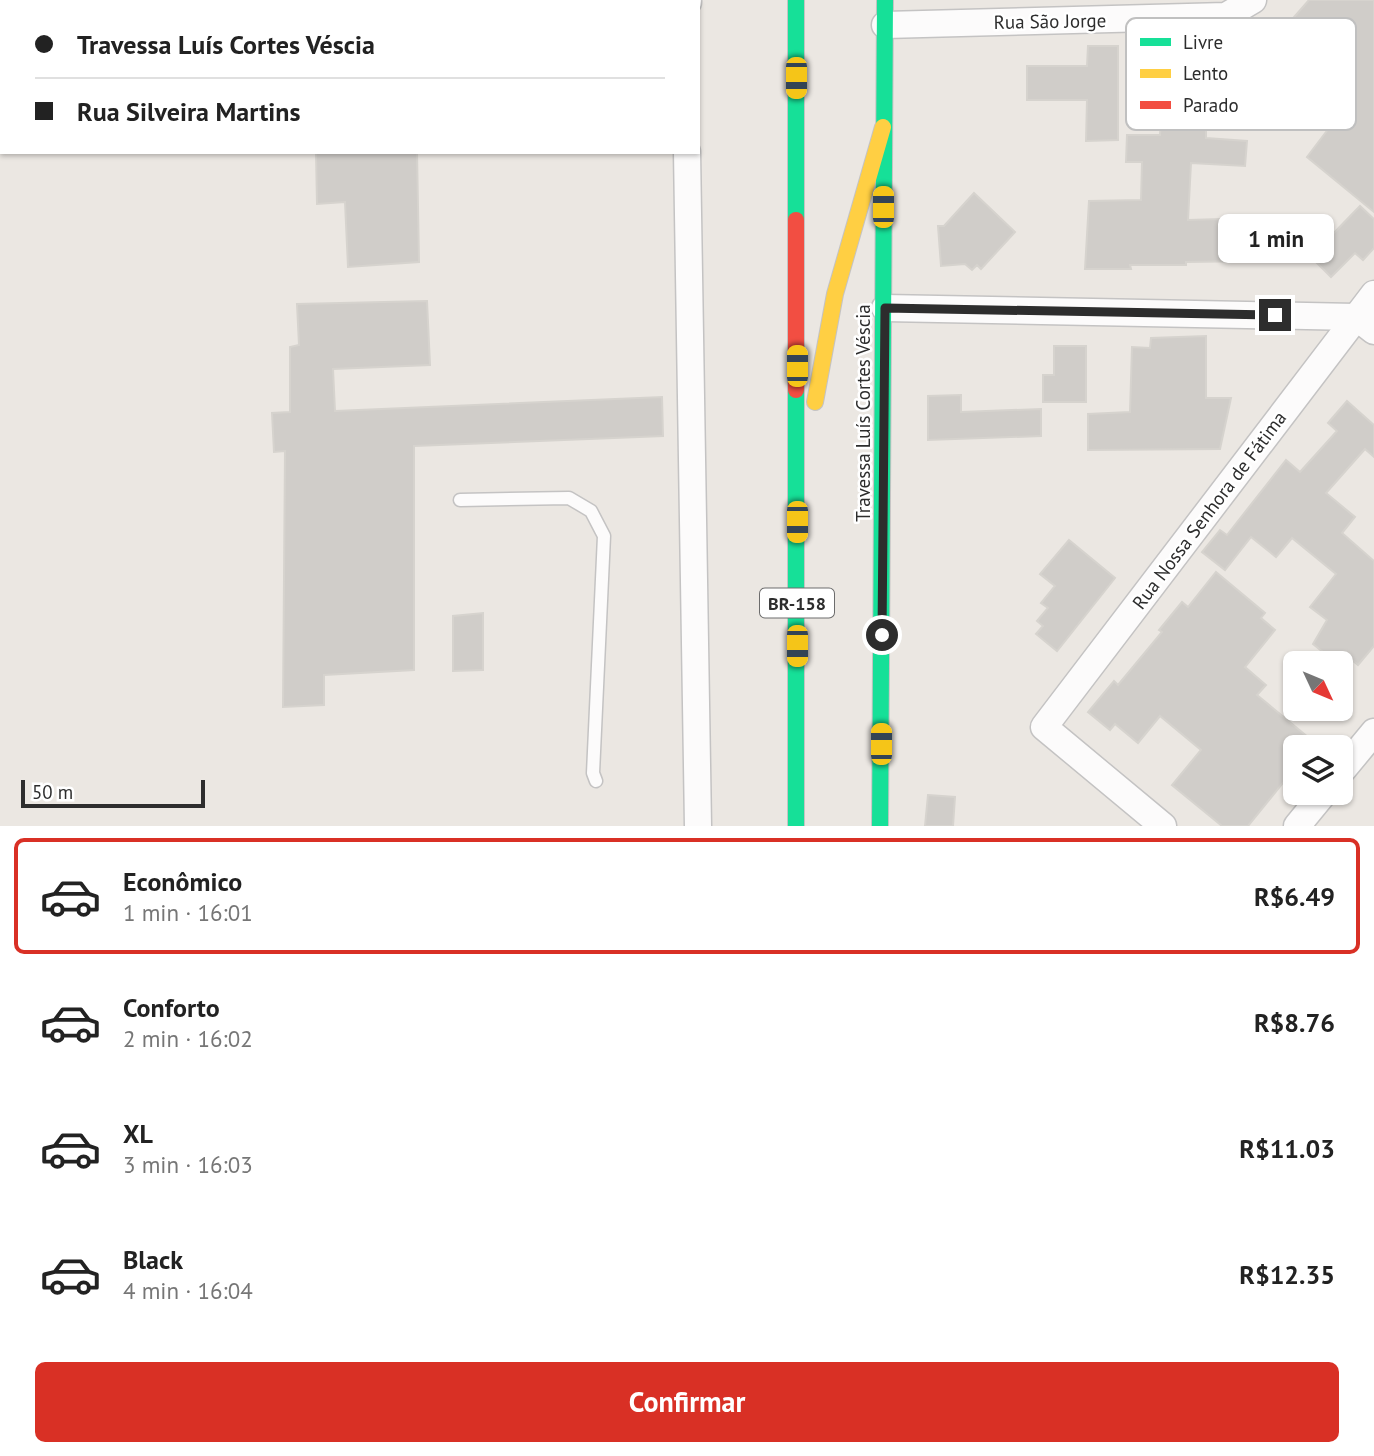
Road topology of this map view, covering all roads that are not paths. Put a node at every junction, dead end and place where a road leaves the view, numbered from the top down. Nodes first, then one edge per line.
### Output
1 (796, 0) edge
2 (1253, 0) edge
3 (885, 13) edge
4 (883, 127) junction
5 (687, 154) edge
6 (1374, 294) edge
7 (885, 308) junction
8 (1365, 324) edge
9 (460, 500) dead end
10 (797, 522) junction
11 (1374, 732) edge
12 (1353, 757) edge
13 (597, 781) dead end
14 (1314, 805) edge
15 (796, 822) edge
16 (698, 826) edge
17 (880, 826) edge
18 (1163, 826) edge
19 (1297, 826) edge

1 - 10 main road, BR-158
2 - 3 street, Rua São Jorge
3 - 4 main road, Travessa Luís Cortes Véscia
4 - 7 main road, Travessa Luís Cortes Véscia
4 - 10 main road
5 - 16 street
6 - 8 street, Rua Nossa Senhora de Fátima
7 - 8 street
7 - 17 main road, Travessa Luís Cortes Véscia
8 - 18 street, Rua Nossa Senhora de Fátima
9 - 13 lane
10 - 15 main road, BR-158
11 - 12 street
14 - 19 street

